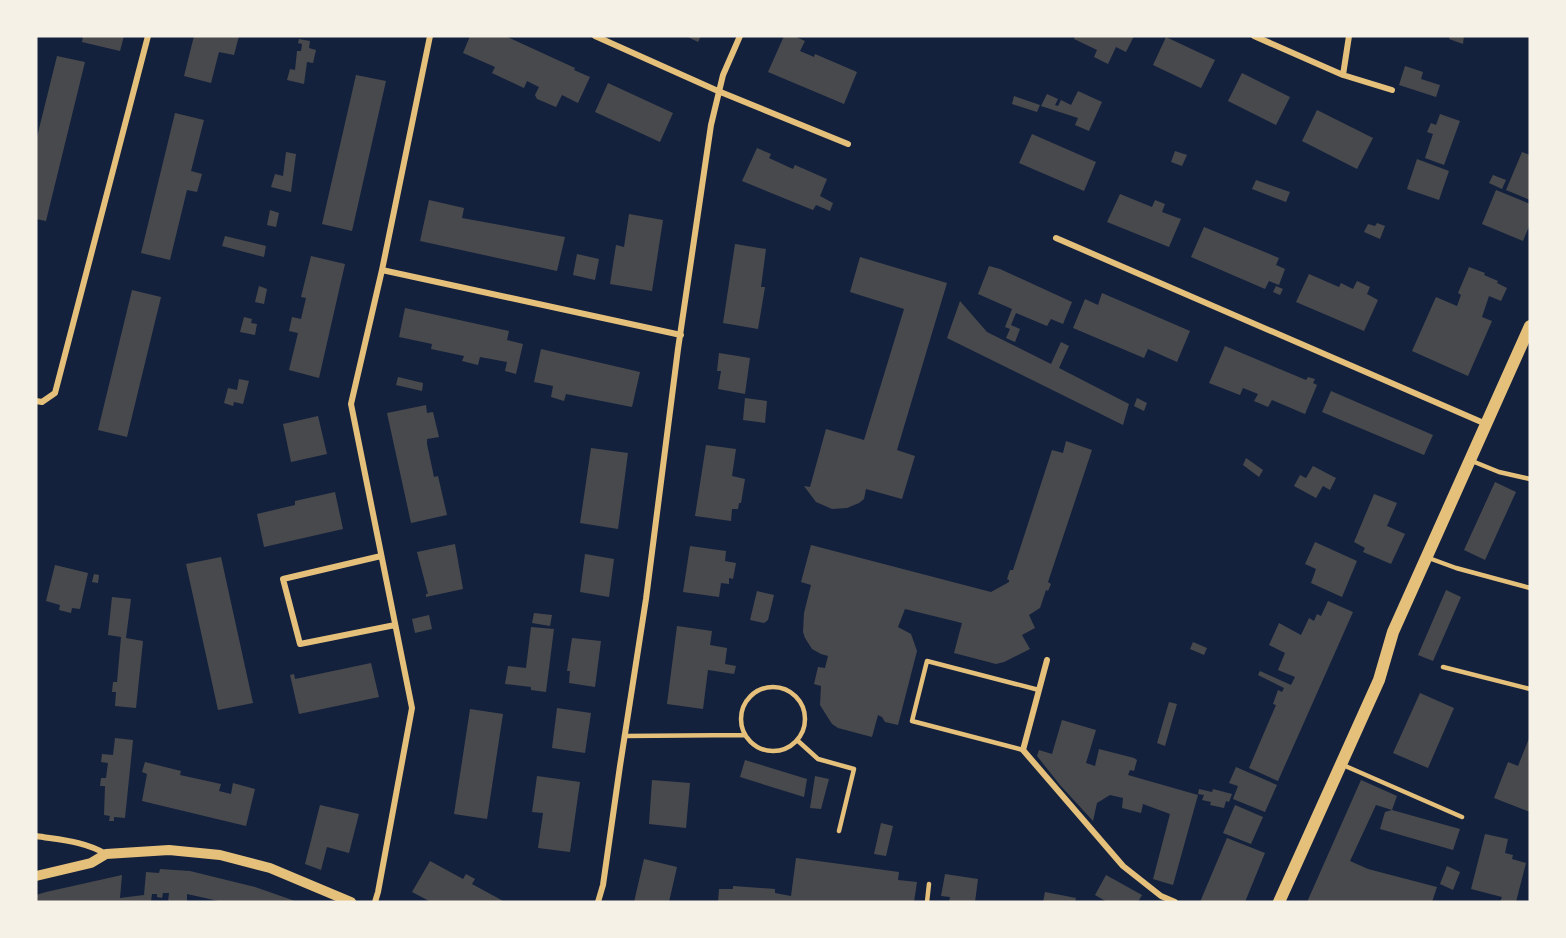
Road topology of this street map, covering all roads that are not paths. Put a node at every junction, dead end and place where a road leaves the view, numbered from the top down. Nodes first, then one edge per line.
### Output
1 (148, 36) edge
2 (430, 36) edge
3 (595, 36) edge
4 (740, 36) edge
5 (1254, 36) edge
6 (1348, 36) edge
7 (1343, 75) junction
8 (1392, 90) dead end
9 (718, 91) junction
10 (848, 144) dead end
11 (1056, 238) dead end
12 (382, 270) junction
13 (1530, 326) edge
14 (681, 335) junction
15 (36, 401) edge
16 (1486, 424) junction
17 (1469, 460) junction
18 (1530, 479) edge
19 (381, 556) junction
20 (1425, 557) junction
21 (1530, 588) edge
22 (395, 624) junction
23 (1047, 660) dead end
24 (1443, 667) dead end
25 (1530, 689) edge
26 (1039, 690) junction
27 (744, 735) junction
28 (624, 736) junction
29 (797, 740) junction
30 (1023, 750) junction
31 (1341, 764) junction
32 (1462, 817) dead end
33 (839, 831) dead end
34 (36, 836) edge
35 (106, 854) junction
36 (36, 876) edge
37 (929, 884) dead end
38 (351, 902) edge
39 (375, 902) edge
40 (598, 902) edge
41 (927, 902) edge
42 (1175, 902) edge
43 (1279, 902) edge

1 - 15 street
2 - 12 street
3 - 9 street
4 - 9 street
5 - 7 street
6 - 7 street
7 - 8 street
9 - 10 street
9 - 14 street
11 - 16 street
12 - 14 street
12 - 19 street
13 - 16 main road
14 - 28 street
16 - 17 main road
17 - 18 lane
17 - 20 main road
19 - 22 street
19 - 22 street
20 - 21 lane
20 - 31 main road
22 - 39 street
23 - 26 street
24 - 25 lane
26 - 30 street
26 - 30 lane
27 - 28 lane
27 - 29 lane
27 - 29 lane
28 - 40 street
29 - 33 lane
30 - 42 street
31 - 32 lane
31 - 43 main road
34 - 35 street
35 - 36 street
35 - 38 street
37 - 41 lane

